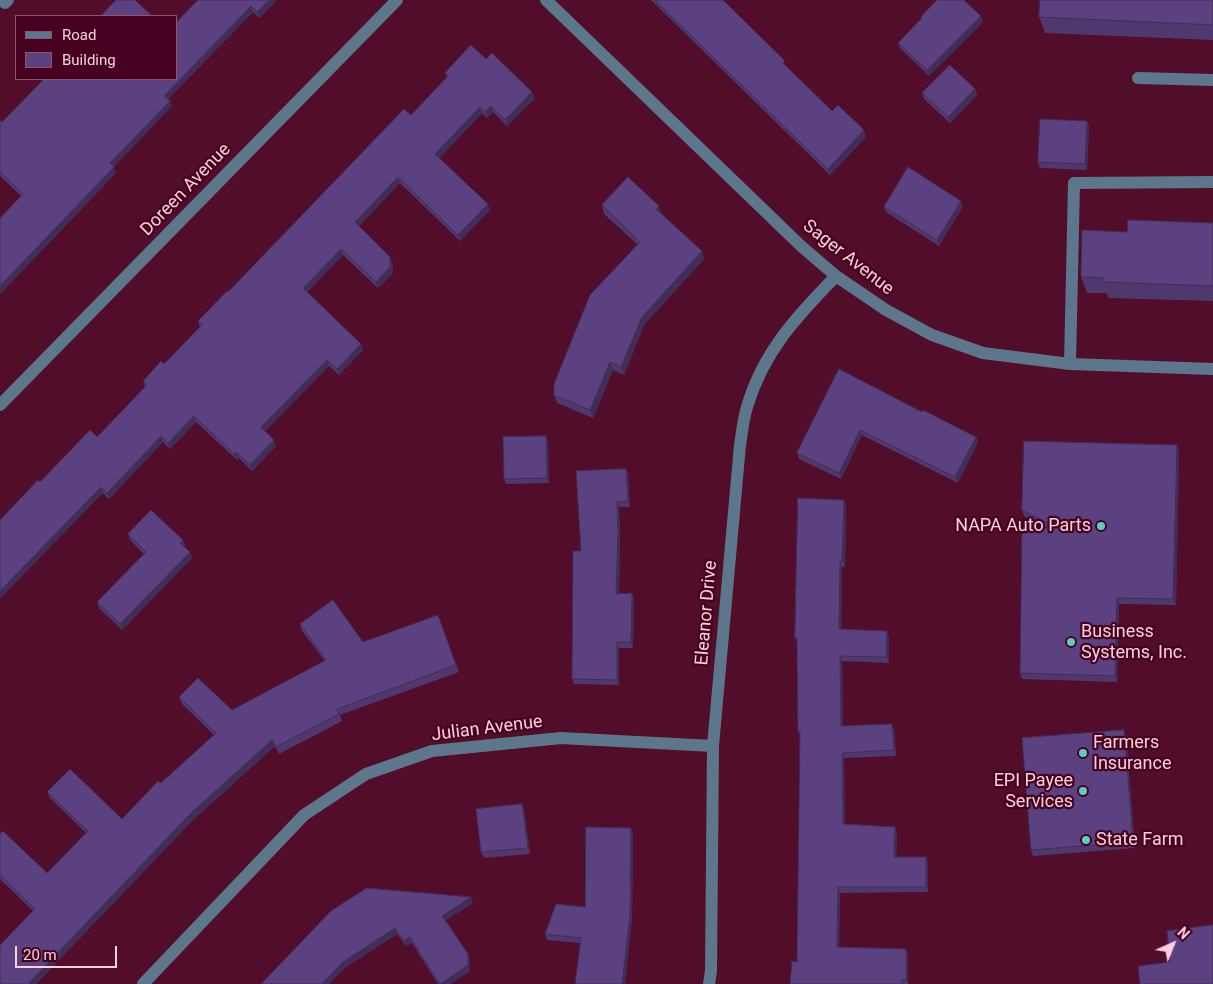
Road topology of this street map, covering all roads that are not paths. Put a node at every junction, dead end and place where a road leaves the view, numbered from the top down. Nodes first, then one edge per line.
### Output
1 (397, 0) edge
2 (546, 0) edge
3 (1138, 78) dead end
4 (1213, 80) edge
5 (1213, 182) edge
6 (836, 276) junction
7 (1070, 364) junction
8 (1213, 369) edge
9 (0, 406) edge
10 (713, 746) junction
11 (143, 984) edge
12 (709, 984) edge

1 - 9 street, Doreen Avenue
2 - 6 street, Sager Avenue
3 - 4 street
5 - 7 street
6 - 7 street, Sager Avenue
6 - 10 street, Eleanor Drive
7 - 8 street, Sager Avenue
10 - 11 street, Julian Avenue
10 - 12 street, Eleanor Drive

